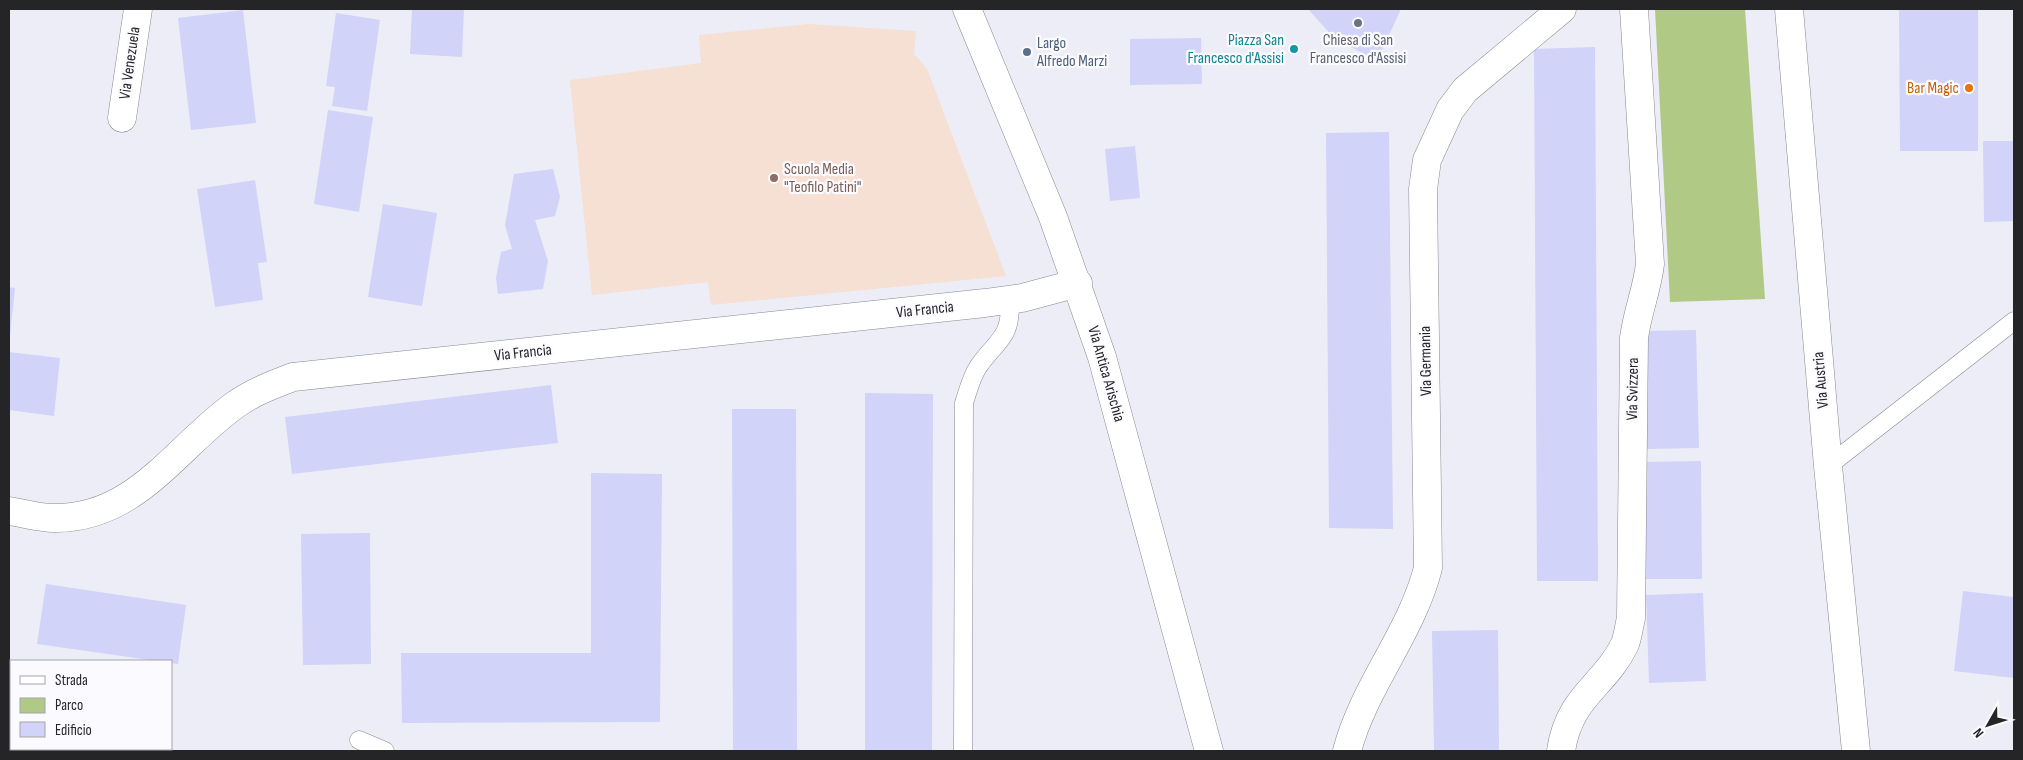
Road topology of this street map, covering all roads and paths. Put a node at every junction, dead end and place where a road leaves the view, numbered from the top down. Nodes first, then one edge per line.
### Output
1 (138, 9) edge
2 (967, 9) edge
3 (1562, 9) edge
4 (1634, 9) edge
5 (1789, 9) edge
6 (122, 118) dead end
7 (1078, 283) junction
8 (1010, 300) junction
9 (2014, 321) edge
10 (1828, 466) junction
11 (9, 511) edge
12 (359, 740) dead end
13 (385, 751) edge
14 (963, 751) edge
15 (1209, 751) edge
16 (1347, 751) edge
17 (1561, 751) edge
18 (1856, 751) edge

1 - 6 street, Via Venezuela
2 - 7 street, Via Antica Arischia
3 - 16 street, Via Germania
4 - 17 street, Via Svizzera
5 - 10 street, Via Austria
7 - 8 street, Via Francia
7 - 15 street, Via Antica Arischia
8 - 11 street, Via Francia
8 - 14 lane
9 - 10 lane
10 - 18 street, Via Austria
12 - 13 lane

